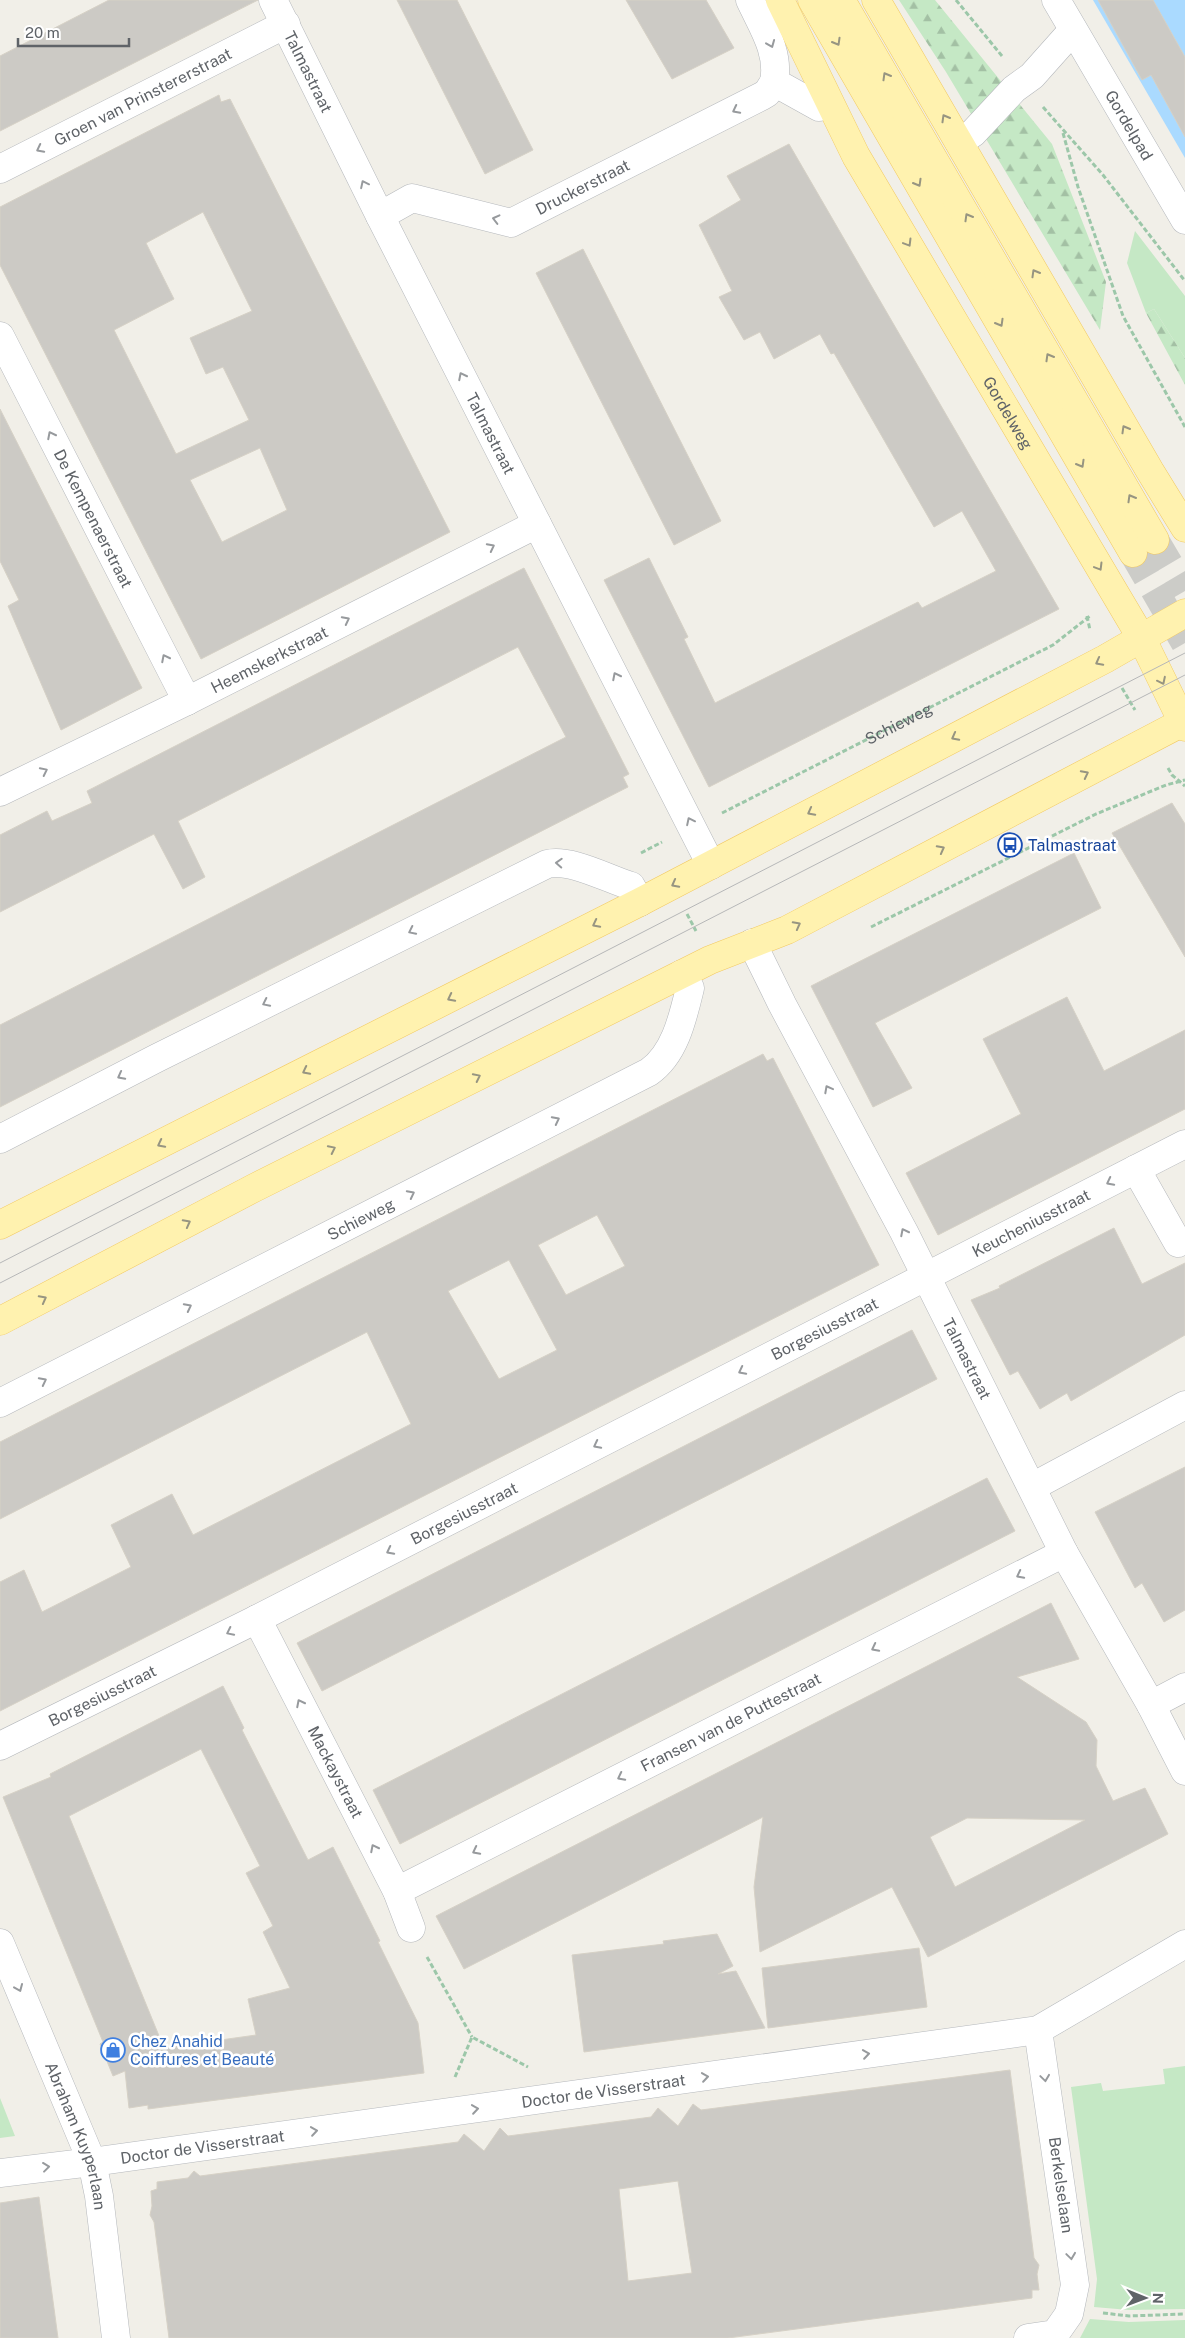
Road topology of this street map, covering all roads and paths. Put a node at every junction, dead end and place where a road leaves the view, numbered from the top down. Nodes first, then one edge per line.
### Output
1 (273, 0) edge
2 (750, 0) edge
3 (780, 0) edge
4 (812, 0) edge
5 (842, 0) edge
6 (876, 0) edge
7 (1056, 0) edge
8 (286, 24) junction
9 (1073, 30) junction
10 (774, 82) junction
11 (829, 102) junction
12 (959, 142) junction
13 (0, 169) edge
14 (380, 216) junction
15 (1185, 220) edge
16 (1185, 281) edge
17 (0, 336) edge
18 (1185, 428) edge
19 (537, 524) junction
20 (1185, 528) edge
21 (1117, 598) junction
22 (1185, 614) edge
23 (1142, 639) junction
24 (187, 701) junction
25 (1184, 723) edge
26 (1185, 780) edge
27 (1180, 781) junction
28 (1185, 786) edge
29 (0, 792) edge
30 (693, 827) junction
31 (654, 846) junction
32 (711, 865) junction
33 (605, 878) junction
34 (673, 885) junction
35 (640, 902) junction
36 (870, 927) dead end
37 (752, 943) junction
38 (710, 960) junction
39 (682, 974) junction
40 (0, 1139) edge
41 (1185, 1144) edge
42 (1136, 1169) junction
43 (0, 1225) edge
44 (1178, 1243) dead end
45 (925, 1276) junction
46 (0, 1321) edge
47 (0, 1403) edge
48 (1185, 1405) edge
49 (1032, 1487) junction
50 (1064, 1553) junction
51 (257, 1619) junction
52 (1185, 1687) edge
53 (1150, 1705) junction
54 (0, 1746) edge
55 (1185, 1771) edge
56 (396, 1891) junction
57 (411, 1928) joint
58 (0, 1943) edge
59 (1185, 1944) edge
60 (1038, 2030) junction
61 (472, 2037) dead end
62 (92, 2162) junction
63 (0, 2173) edge
64 (1070, 2310) junction
65 (1185, 2314) edge
66 (1041, 2336) edge
67 (116, 2338) edge

1 - 8 street, Talmastraat
2 -> 10 street
3 - 11 main road, Gordelweg
4 -> 5 main road
12 -> 6 main road
7 - 9 street, Gordelpad
8 -> 13 street, Groen van Prinstererstraat
14 -> 8 street, Talmastraat
9 - 12 street
9 - 15 street, Gordelpad
10 - 11 street
10 -> 14 street, Druckerstraat
11 -> 21 main road, Gordelweg
20 -> 12 main road
19 -> 14 street, Talmastraat
16 - 18 path
24 -> 17 street, De Kempenaerstraat
24 -> 19 street, Heemskerkstraat
30 -> 19 street, Talmastraat
21 - 23 main road, Gordelweg
21 - 30 path, Schieweg
22 - 23 main road
23 -> 25 main road, Gordelweg
23 -> 32 main road
29 -> 24 street, Heemskerkstraat
37 -> 25 main road
26 - 27 path
27 - 28 path
27 - 36 path
30 - 31 path, Schieweg
30 - 32 street, Talmastraat
31 - 33 path, Schieweg
31 - 34 path
32 -> 34 main road
33 - 35 street
33 -> 40 street
34 - 35 main road
34 - 38 path
35 -> 43 main road
37 - 38 main road
45 -> 37 street, Talmastraat
38 - 39 main road
46 -> 39 main road
47 -> 39 street, Schieweg
41 - 42 street, Keucheniusstraat
42 - 44 street
42 -> 45 street, Keucheniusstraat
45 - 49 street, Talmastraat
45 -> 51 street, Borgesiusstraat
48 - 49 street
49 - 50 street, Talmastraat
50 - 53 street, Talmastraat
50 -> 56 street, Fransen van de Puttestraat
51 -> 54 street, Borgesiusstraat
56 -> 51 street, Mackaystraat
52 - 53 street
53 - 55 street, Talmastraat
56 - 57 street, Mackaystraat
57 - 61 path
58 -> 62 street, Abraham Kuyperlaan
59 - 60 street, Doctor de Visserstraat
62 -> 60 street, Doctor de Visserstraat
60 -> 64 street, Berkelselaan
63 -> 62 street, Doctor de Visserstraat
62 - 67 street, Abraham Kuyperlaan
64 - 65 path
64 - 66 street, Berkelselaan

